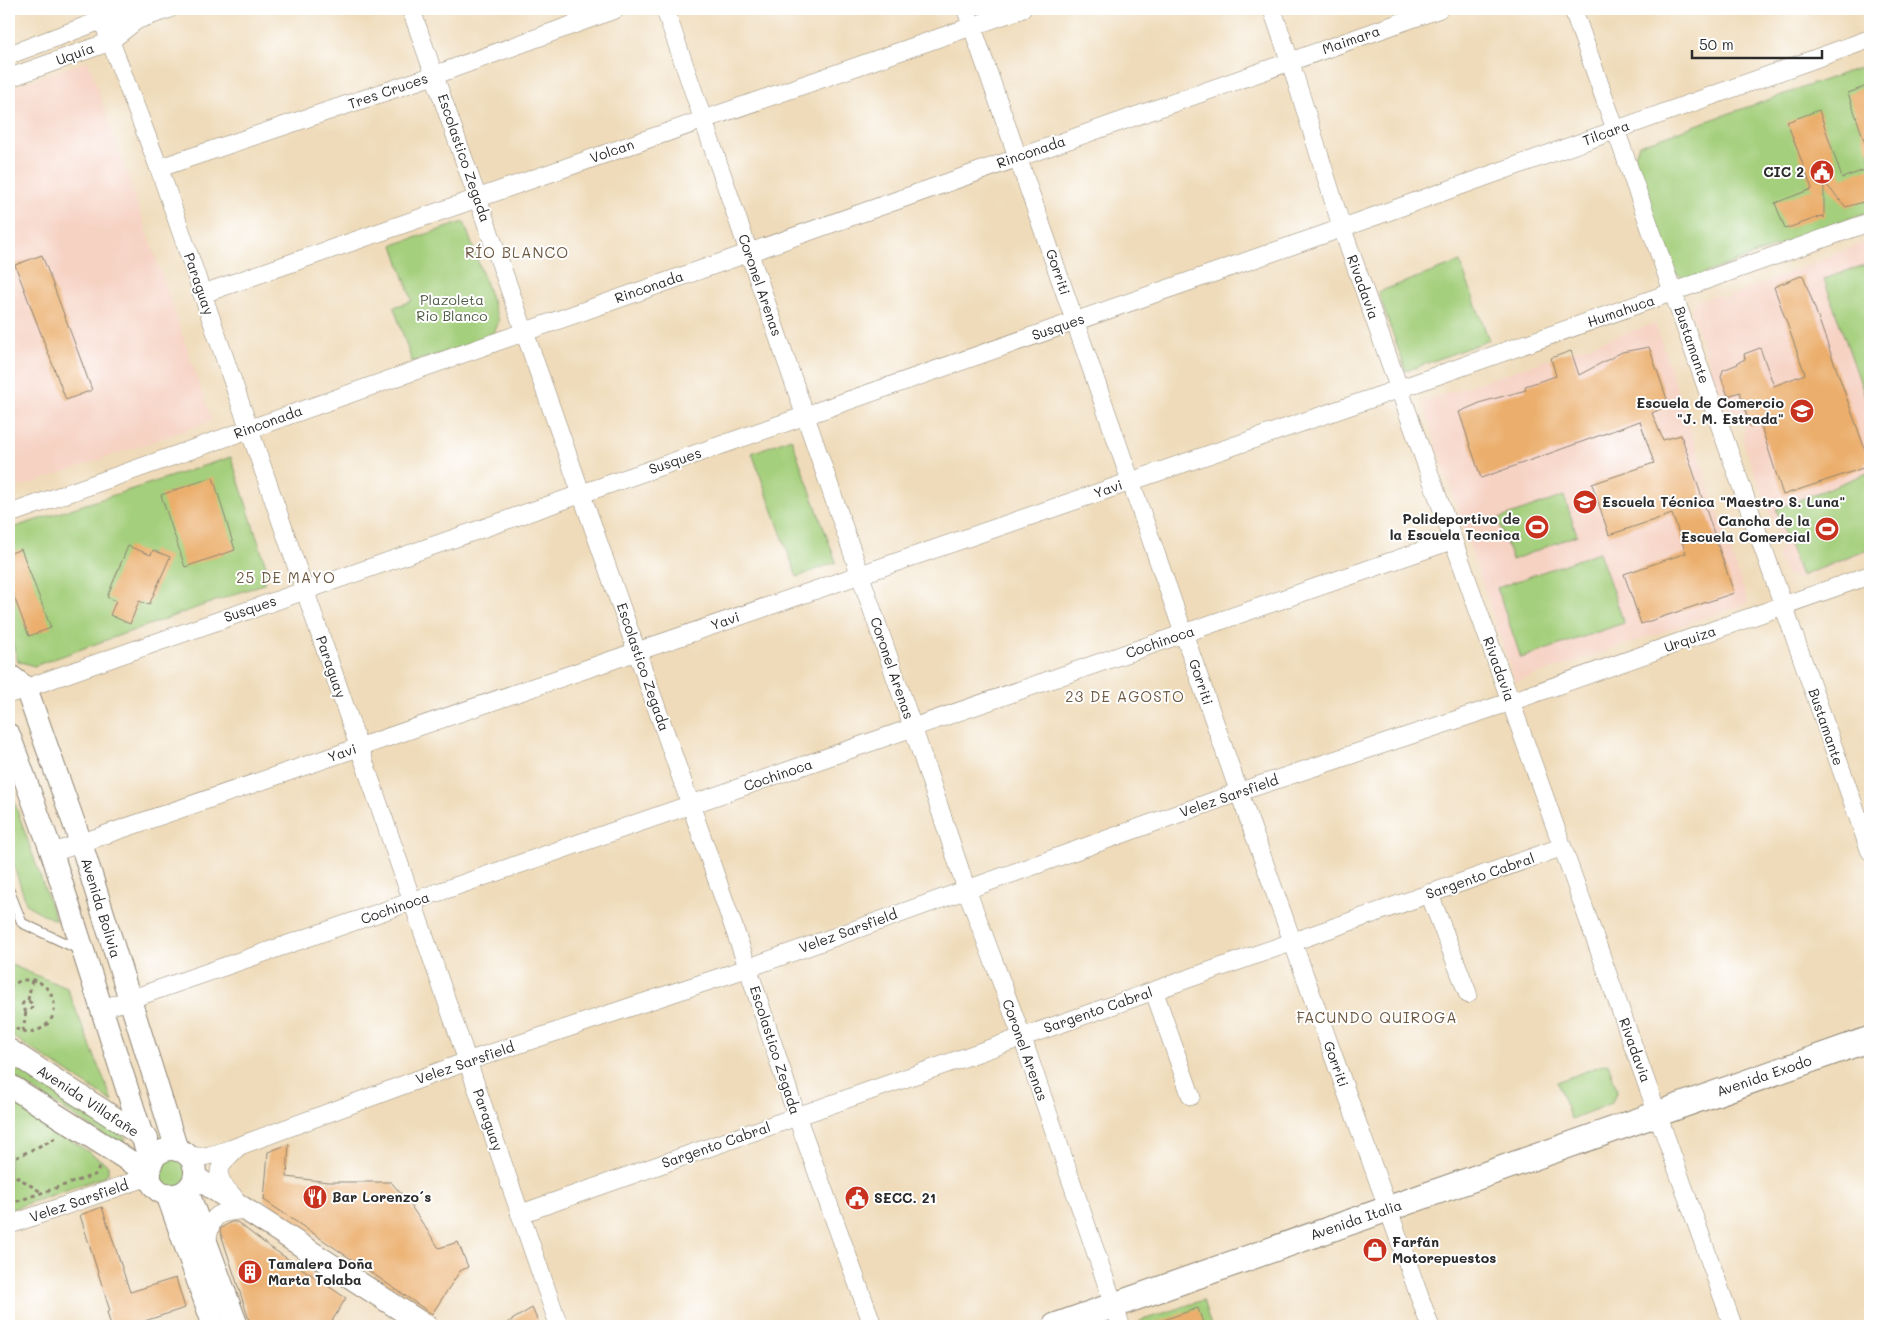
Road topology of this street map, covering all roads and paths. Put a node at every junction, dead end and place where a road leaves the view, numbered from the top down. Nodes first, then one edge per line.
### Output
1 (169, 9) edge
2 (411, 9) edge
3 (616, 9) edge
4 (664, 9) edge
5 (966, 9) edge
6 (1022, 9) edge
7 (1272, 9) edge
8 (1439, 9) edge
9 (1573, 9) edge
10 (100, 14) edge
11 (137, 20) junction
12 (972, 26) junction
13 (1870, 39) edge
14 (110, 42) junction
15 (9, 55) edge
16 (1290, 60) junction
17 (435, 75) junction
18 (9, 78) edge
19 (703, 120) junction
20 (1616, 130) junction
21 (1018, 157) junction
22 (158, 168) junction
23 (478, 198) junction
24 (1870, 222) edge
25 (1342, 228) junction
26 (749, 252) junction
27 (1674, 293) junction
28 (202, 294) junction
29 (1075, 321) junction
30 (525, 331) junction
31 (1399, 388) junction
32 (805, 415) junction
33 (249, 429) junction
34 (1131, 481) junction
35 (582, 494) junction
36 (9, 514) edge
37 (1453, 540) junction
38 (860, 574) junction
39 (1870, 576) edge
40 (304, 590) junction
41 (1784, 606) junction
42 (1184, 634) junction
43 (637, 651) junction
44 (14, 685) edge
45 (1510, 702) junction
46 (913, 728) junction
47 (9, 735) edge
48 (359, 747) junction
49 (1239, 792) junction
50 (691, 805) junction
51 (80, 843) junction
52 (1562, 847) junction
53 (1870, 851) edge
54 (52, 853) junction
55 (966, 888) junction
56 (9, 890) edge
57 (1429, 893) junction
58 (412, 902) junction
59 (1293, 942) junction
60 (82, 951) junction
61 (748, 968) junction
62 (32, 980) junction
63 (9, 987) edge
64 (1154, 991) junction
65 (1468, 994) dead end
66 (28, 1000) junction
67 (129, 1000) junction
68 (102, 1010) junction
69 (26, 1011) junction
70 (9, 1024) edge
71 (23, 1032) junction
72 (1022, 1037) junction
73 (1870, 1039) edge
74 (9, 1050) edge
75 (468, 1061) junction
76 (9, 1085) edge
77 (1191, 1096) dead end
78 (1658, 1114) junction
79 (797, 1117) junction
80 (142, 1136) junction
81 (56, 1138) dead end
82 (239, 1146) junction
83 (9, 1161) edge
84 (163, 1161) junction
85 (9, 1172) edge
86 (97, 1174) dead end
87 (183, 1187) junction
88 (42, 1192) junction
89 (9, 1204) edge
90 (1388, 1209) junction
91 (246, 1210) junction
92 (520, 1214) junction
93 (9, 1225) edge
94 (207, 1242) junction
95 (1117, 1316) edge
96 (214, 1326) edge
97 (237, 1326) edge
98 (426, 1326) edge
99 (559, 1326) edge
100 (873, 1326) edge
101 (1054, 1326) edge
102 (1430, 1326) edge
103 (1734, 1326) edge

1 - 11 street, Uquía
2 - 17 street, Escolastico Zegada
3 - 17 street, Tres Cruces
4 - 19 street, Coronel Arenas
5 - 12 street, Gorriti
6 - 12 street, Volcan
7 - 16 street, Rivadavia
8 - 16 street, Maimara
9 - 20 street, Bustamante
10 - 11 street, Uquía
10 - 14 street, Paraguay
10 - 15 street, Uquía
11 - 14 street, Uquía
12 - 19 street, Volcan
12 - 21 street, Gorriti
13 - 20 street, Tilcara
14 - 18 street, Uquía
14 - 22 street, Paraguay
16 - 21 street, Rinconada
16 - 25 street, Rivadavia
17 - 22 street, Tres Cruces
17 - 23 street, Escolastico Zegada
19 - 23 street, Volcan
19 - 26 street, Coronel Arenas
20 - 25 street, Tilcara
20 - 27 street, Bustamante
21 - 26 street, Rinconada
21 - 29 street, Gorriti
22 - 28 street, Paraguay
23 - 28 street, Volcan
23 - 30 street, Escolastico Zegada
24 - 27 street, Humahuca
25 - 29 street, Susques
25 - 31 street, Rivadavia
26 - 30 street, Rinconada
26 - 32 street, Coronel Arenas
27 - 31 street, Humahuca
27 - 41 street, Bustamante
28 - 33 street, Paraguay
29 - 32 street, Susques
29 - 34 street, Gorriti
30 - 33 street, Rinconada
30 - 35 street, Escolastico Zegada
31 - 34 street, Yavi
31 - 37 street, Rivadavia
32 - 35 street, Susques
32 - 38 street, Coronel Arenas
33 - 36 street, Rinconada
33 - 40 street, Paraguay
34 - 38 street, Yavi
34 - 42 street, Gorriti
35 - 40 street, Susques
35 - 43 street, Escolastico Zegada
37 - 42 street, Cochinoca
37 - 45 street, Rivadavia
38 - 43 street, Yavi
38 - 46 street, Coronel Arenas
39 - 41 street, Urquiza
40 - 44 street, Susques
40 - 48 street, Paraguay
41 - 45 street, Urquiza
41 - 53 street, Bustamante
42 - 46 street, Cochinoca
42 - 49 street, Gorriti
43 - 48 street, Yavi
43 - 50 street, Escolastico Zegada
44 - 51 street, Avenida Bolivia
45 - 49 street, Velez Sarsfield
45 - 52 street, Rivadavia
46 - 50 street, Cochinoca
46 - 55 street, Coronel Arenas
47 - 54 street
48 - 51 street, Yavi
48 - 58 street, Paraguay
49 - 55 street, Velez Sarsfield
49 - 59 street, Gorriti
50 - 58 street, Cochinoca
50 - 61 street, Escolastico Zegada
51 - 54 street, Yavi
51 - 67 street, Avenida Bolivia
52 - 57 street, Sargento Cabral
52 - 78 street, Rivadavia
54 - 60 street
55 - 61 street, Velez Sarsfield
55 - 72 street, Coronel Arenas
56 - 60 lane
57 - 59 street, Sargento Cabral
57 - 65 street
58 - 67 street, Cochinoca
58 - 75 street, Paraguay
59 - 64 street, Sargento Cabral
59 - 90 street, Gorriti
60 - 68 street
61 - 75 street, Velez Sarsfield
61 - 79 street, Escolastico Zegada
62 - 63 path
62 - 66 path
62 - 71 path
64 - 72 street, Sargento Cabral
64 - 77 street
66 - 69 path
66 - 69 path
67 - 68 street, Cochinoca
67 - 84 street, Avenida Bolivia
68 - 80 street
69 - 71 path
70 - 71 path
72 - 79 street, Sargento Cabral
72 - 95 street, Coronel Arenas
73 - 78 main road, Avenida Exodo
74 - 80 street, Avenida Villafañe
75 - 82 street, Velez Sarsfield
75 - 92 street, Paraguay
76 - 84 street, Avenida Villafañe
78 - 90 main road, Avenida Italia
78 - 103 street, Rivadavia
79 - 92 street, Sargento Cabral
79 - 100 street, Escolastico Zegada
80 - 84 street
81 - 83 path
82 - 84 street, Velez Sarsfield
82 - 91 street
84 - 87 street
84 - 87 street
84 - 93 street, Velez Sarsfield
85 - 88 path
86 - 88 path
87 - 91 street
87 - 94 street
87 - 96 street
88 - 89 path
90 - 95 main road, Avenida Italia
90 - 102 street, Gorriti
91 - 94 street
91 - 98 street
92 - 99 street, Paraguay
94 - 97 street
95 - 101 main road, Avenida Italia

